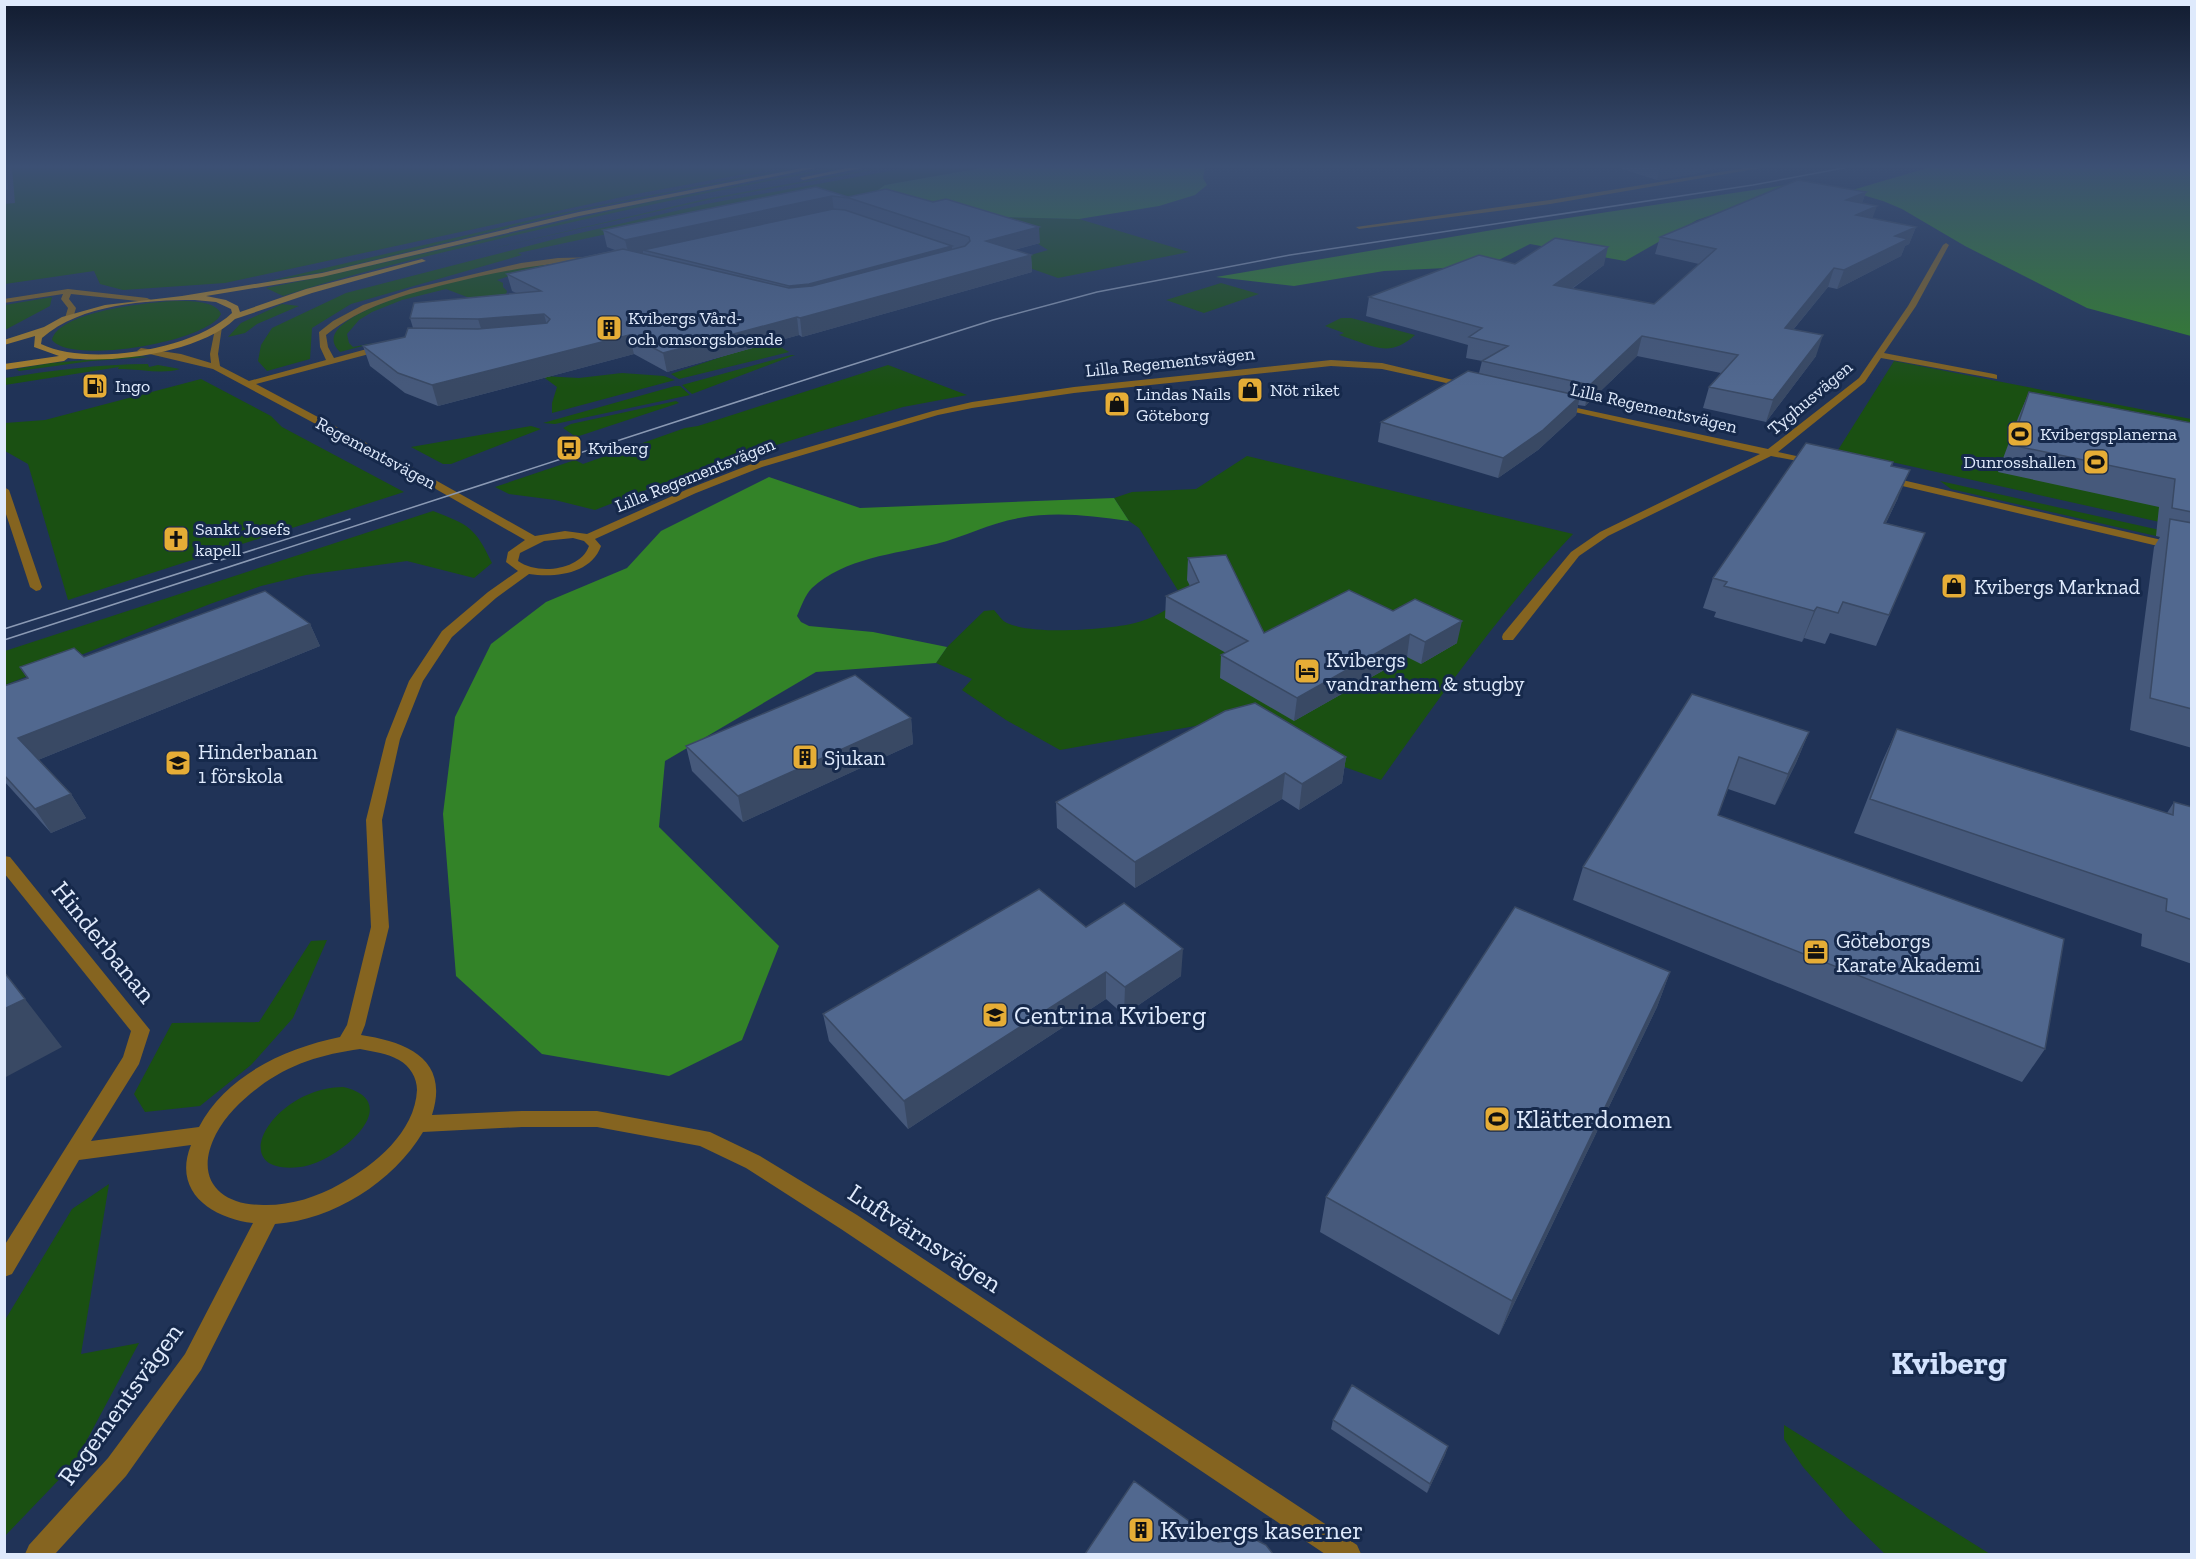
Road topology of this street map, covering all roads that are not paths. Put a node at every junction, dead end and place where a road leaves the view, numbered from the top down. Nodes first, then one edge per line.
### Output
1 (466, 241) edge
2 (506, 241) edge
3 (1946, 245) dead end
4 (460, 252) dead end
5 (430, 259) dead end
6 (602, 259) edge
7 (68, 291) junction
8 (182, 298) junction
9 (147, 300) junction
10 (4, 301) edge
11 (234, 317) junction
12 (69, 318) junction
13 (46, 329) junction
14 (219, 329) junction
15 (4, 344) edge
16 (397, 345) edge
17 (141, 351) junction
18 (1880, 355) junction
19 (85, 356) junction
20 (332, 361) junction
21 (4, 367) edge
22 (216, 368) junction
23 (1994, 377) dead end
24 (247, 384) junction
25 (1485, 389) edge
26 (1542, 402) edge
27 (1770, 453) junction
28 (1827, 466) edge
29 (1873, 477) edge
30 (4, 490) edge
31 (588, 538) junction
32 (534, 540) junction
33 (2192, 550) edge
34 (526, 571) junction
35 (36, 587) dead end
36 (1508, 637) dead end
37 (4, 861) edge
38 (347, 1043) junction
39 (418, 1124) junction
40 (204, 1135) junction
41 (73, 1152) junction
42 (268, 1215) junction
43 (4, 1267) edge
44 (38, 1554) edge
45 (1348, 1554) edge

1 - 8 main road
2 - 4 main road
3 - 18 street, Tyghusvägen
5 - 11 main road
6 - 20 street
7 - 9 street
7 - 10 street
7 - 12 street
8 - 9 main road
8 - 11 main road
9 - 12 main road
11 - 14 main road
12 - 13 main road
13 - 15 main road
13 - 19 main road
14 - 17 main road
14 - 22 street
16 - 20 street
17 - 19 main road
17 - 22 street, Regementsvägen
18 - 23 street
18 - 27 street, Tyghusvägen
19 - 21 main road
20 - 24 street
22 - 24 street, Regementsvägen
24 - 32 street, Regementsvägen
25 - 31 street, Lilla Regementsvägen
26 - 27 street, Lilla Regementsvägen
27 - 28 street, Lilla Regementsvägen
27 - 36 street, Lilla Regementsvägen
29 - 33 street
30 - 35 street
31 - 32 street
31 - 34 street
32 - 34 street
34 - 38 street
37 - 41 street, Hinderbanan
38 - 39 street
38 - 40 street
39 - 42 street
39 - 45 street, Luftvärnsvägen
40 - 41 street
40 - 42 street
41 - 43 street, Hinderbanan
42 - 44 street, Regementsvägen

